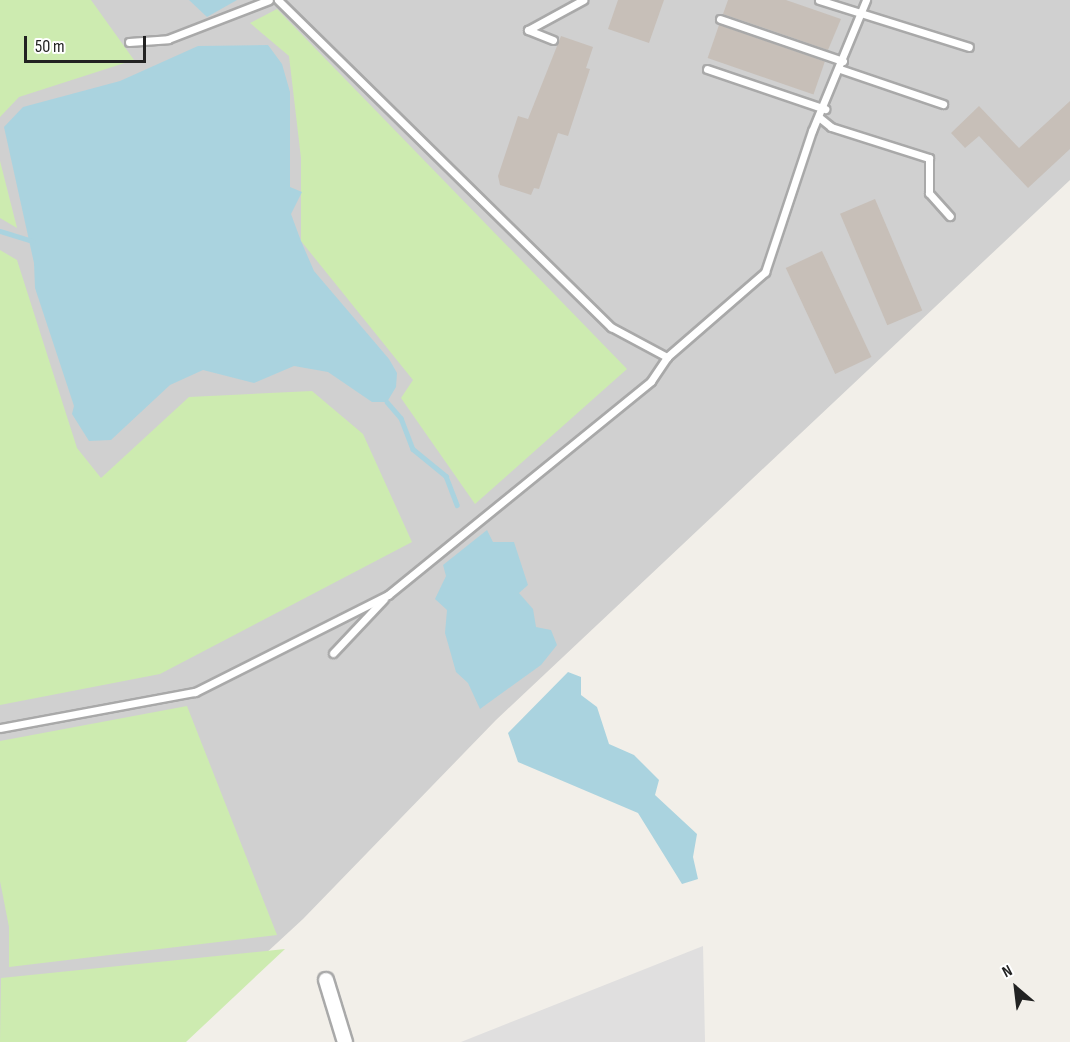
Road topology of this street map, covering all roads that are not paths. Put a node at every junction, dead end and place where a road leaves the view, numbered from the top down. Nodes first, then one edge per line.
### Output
1 (269, 0) edge
2 (278, 0) edge
3 (583, 0) edge
4 (819, 0) edge
5 (866, 0) edge
6 (861, 14) junction
7 (720, 19) dead end
8 (553, 40) dead end
9 (129, 42) dead end
10 (969, 47) dead end
11 (843, 61) junction
12 (708, 69) dead end
13 (840, 69) junction
14 (943, 104) dead end
15 (825, 109) junction
16 (820, 118) junction
17 (950, 216) dead end
18 (667, 357) junction
19 (388, 595) junction
20 (333, 653) dead end
21 (0, 728) edge
22 (326, 980) dead end
23 (345, 1042) edge

1 - 9 lane
2 - 18 lane
3 - 8 lane
4 - 6 lane
5 - 6 lane
6 - 10 lane
6 - 11 lane
7 - 11 lane
11 - 13 lane
12 - 15 lane
13 - 14 lane
13 - 15 lane
15 - 16 lane
16 - 17 lane
16 - 18 lane
18 - 19 lane
19 - 20 lane
19 - 21 lane
22 - 23 street

